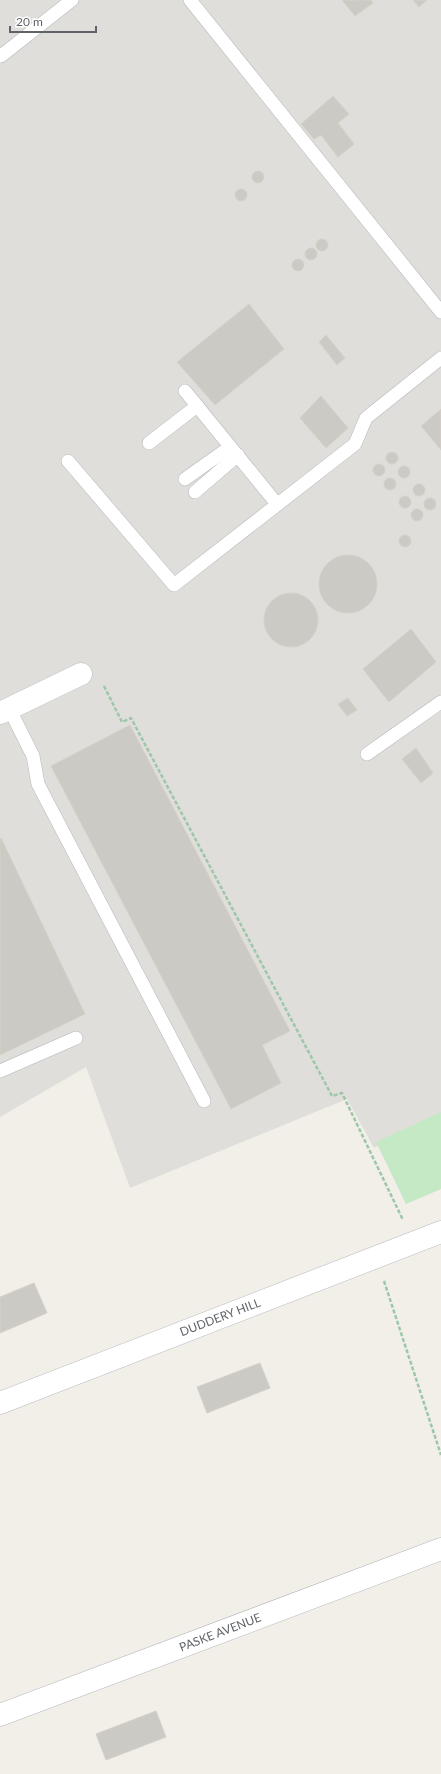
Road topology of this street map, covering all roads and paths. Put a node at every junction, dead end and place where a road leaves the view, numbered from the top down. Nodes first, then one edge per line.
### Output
1 (72, 0) edge
2 (190, 0) edge
3 (1, 56) dead end
4 (441, 312) edge
5 (441, 358) edge
6 (185, 391) dead end
7 (197, 406) junction
8 (149, 443) dead end
9 (234, 451) junction
10 (68, 461) dead end
11 (186, 479) dead end
12 (195, 492) dead end
13 (277, 504) junction
14 (81, 674) dead end
15 (103, 683) dead end
16 (441, 702) edge
17 (5, 710) edge
18 (368, 754) dead end
19 (76, 1038) dead end
20 (0, 1071) edge
21 (204, 1101) dead end
22 (441, 1232) edge
23 (414, 1244) junction
24 (377, 1258) junction
25 (0, 1403) edge
26 (441, 1455) edge
27 (441, 1549) edge
28 (0, 1715) edge

1 - 3 lane
2 - 4 lane
5 - 13 lane
6 - 7 lane
7 - 8 lane
7 - 9 lane
9 - 11 lane
9 - 12 lane
9 - 13 lane
10 - 13 lane
14 - 17 street
15 - 23 path
16 - 18 lane
17 - 21 lane
19 - 20 lane
22 - 23 street, DUDDERY HILL
23 - 24 street, DUDDERY HILL
24 - 25 street, DUDDERY HILL
24 - 26 path
27 - 28 street, PASKE AVENUE

